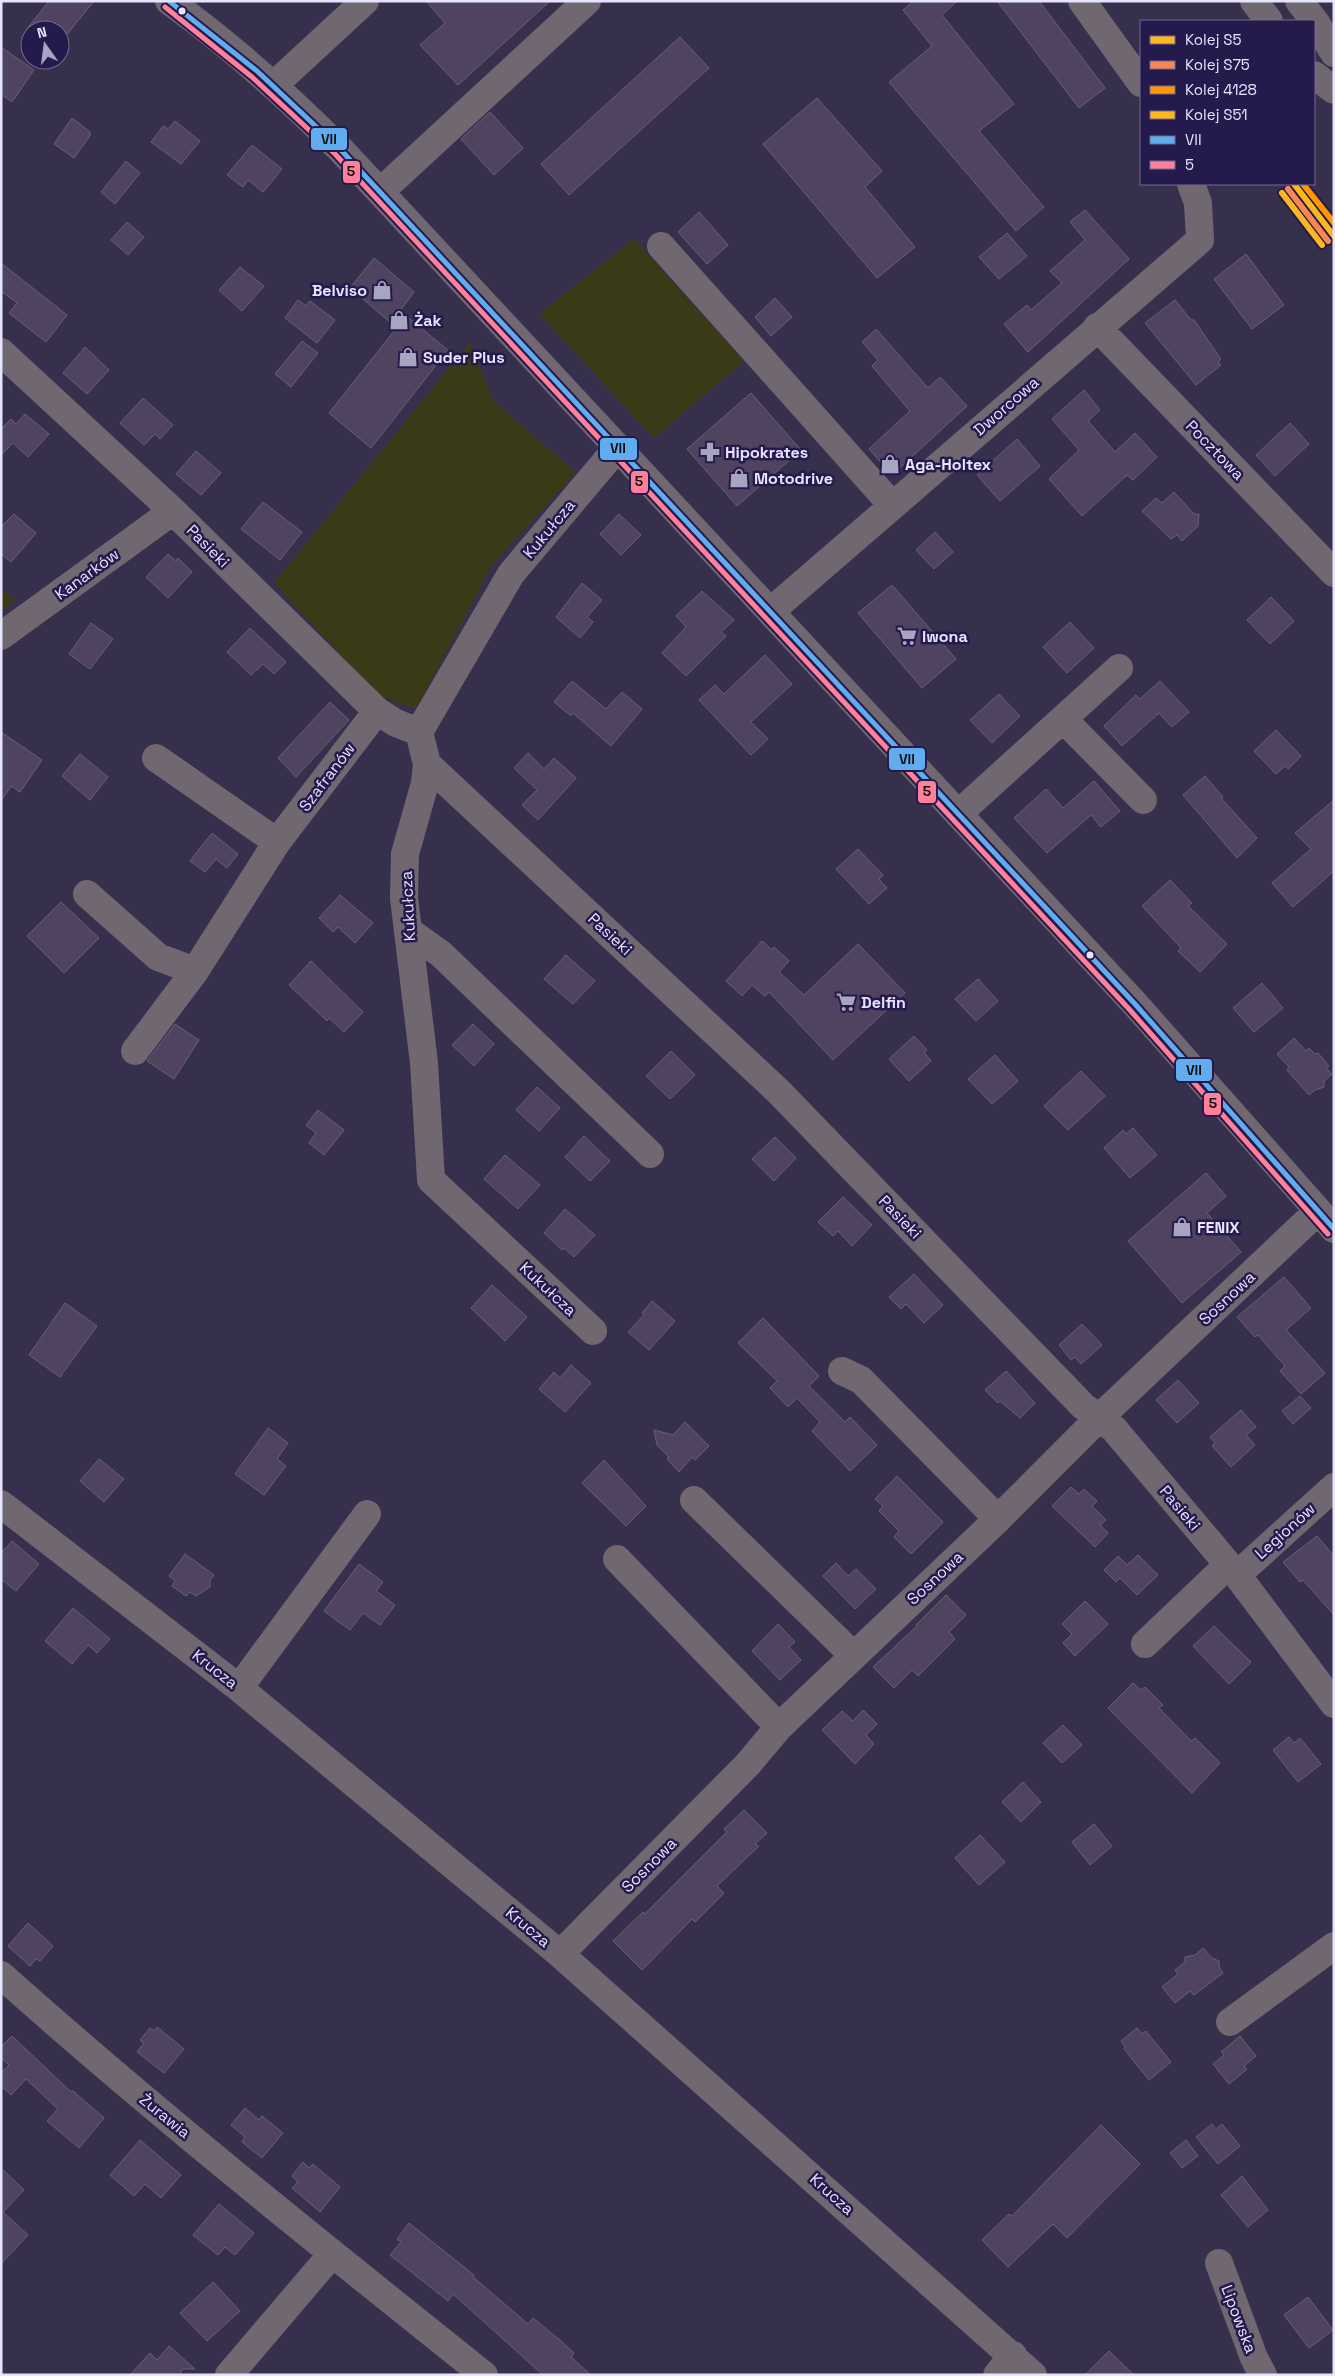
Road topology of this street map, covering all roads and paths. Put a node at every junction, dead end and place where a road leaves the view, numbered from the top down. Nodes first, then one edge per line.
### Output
1 (169, 1) edge
2 (364, 1) edge
3 (587, 1) edge
4 (1082, 1) edge
5 (1254, 1) edge
6 (1299, 1) edge
7 (1268, 20) edge
8 (1312, 20) edge
9 (1315, 24) edge
10 (1334, 52) edge
11 (1315, 76) edge
12 (1140, 82) edge
13 (274, 85) junction
14 (1334, 90) edge
15 (1191, 185) edge
16 (380, 192) junction
17 (662, 246) dead end
18 (1097, 327) junction
19 (1, 352) edge
20 (618, 447) junction
21 (892, 505) junction
22 (172, 511) junction
23 (1334, 573) edge
24 (771, 611) junction
25 (1, 636) edge
26 (1119, 668) dead end
27 (376, 711) junction
28 (1063, 719) junction
29 (419, 732) junction
30 (156, 758) dead end
31 (427, 764) junction
32 (1143, 800) dead end
33 (958, 814) junction
34 (277, 842) junction
35 (87, 894) dead end
36 (409, 931) junction
37 (195, 971) junction
38 (135, 1051) dead end
39 (650, 1154) dead end
40 (1326, 1220) edge
41 (593, 1331) dead end
42 (842, 1371) dead end
43 (1099, 1418) junction
44 (1334, 1487) edge
45 (694, 1500) dead end
46 (1, 1504) edge
47 (367, 1514) dead end
48 (998, 1519) junction
49 (616, 1559) dead end
50 (1232, 1570) junction
51 (1145, 1644) dead end
52 (853, 1655) junction
53 (240, 1688) junction
54 (1334, 1704) edge
55 (779, 1727) junction
56 (1334, 1946) edge
57 (560, 1954) junction
58 (1, 1975) edge
59 (1230, 2022) dead end
60 (332, 2254) junction
61 (1219, 2263) dead end
62 (1005, 2365) edge
63 (229, 2375) edge
64 (484, 2375) edge
65 (1033, 2375) edge
66 (1263, 2375) edge

1 - 13 street
2 - 13 street
3 - 16 street
4 - 12 street
5 - 7 street
6 - 8 street
9 - 10 street
11 - 14 street
13 - 16 street
15 - 18 street, Dworcowa
16 - 20 street
17 - 21 street
18 - 21 street, Dworcowa
18 - 23 street, Pocztowa
19 - 22 street, Pasieki
20 - 24 street
20 - 29 street, Kukułcza
21 - 24 street, Dworcowa
22 - 25 street, Kanarków
22 - 27 street, Pasieki
24 - 33 street
26 - 28 street
27 - 29 street, Pasieki
27 - 34 street, Szafranów
28 - 32 street
28 - 33 street
29 - 31 street, Kukułcza
30 - 34 street
31 - 36 street, Kukułcza
31 - 43 street, Pasieki
33 - 40 street
34 - 37 street, Szafranów
35 - 37 street
36 - 39 street
36 - 41 street, Kukułcza
37 - 38 street, Szafranów
40 - 43 street, Sosnowa
42 - 48 street
43 - 48 street, Sosnowa
43 - 50 street, Pasieki
44 - 50 street, Legionów
45 - 52 street
46 - 53 street, Krucza
47 - 53 street
48 - 52 street, Sosnowa
49 - 55 street
50 - 51 street, Legionów
50 - 54 street, Pasieki
52 - 55 street, Sosnowa
53 - 57 street, Krucza
55 - 57 street, Sosnowa
56 - 59 street
57 - 62 street, Krucza
58 - 60 street, Żurawia
60 - 63 street
60 - 64 street, Żurawia
61 - 66 street, Lipowska
62 - 65 street, Krucza

